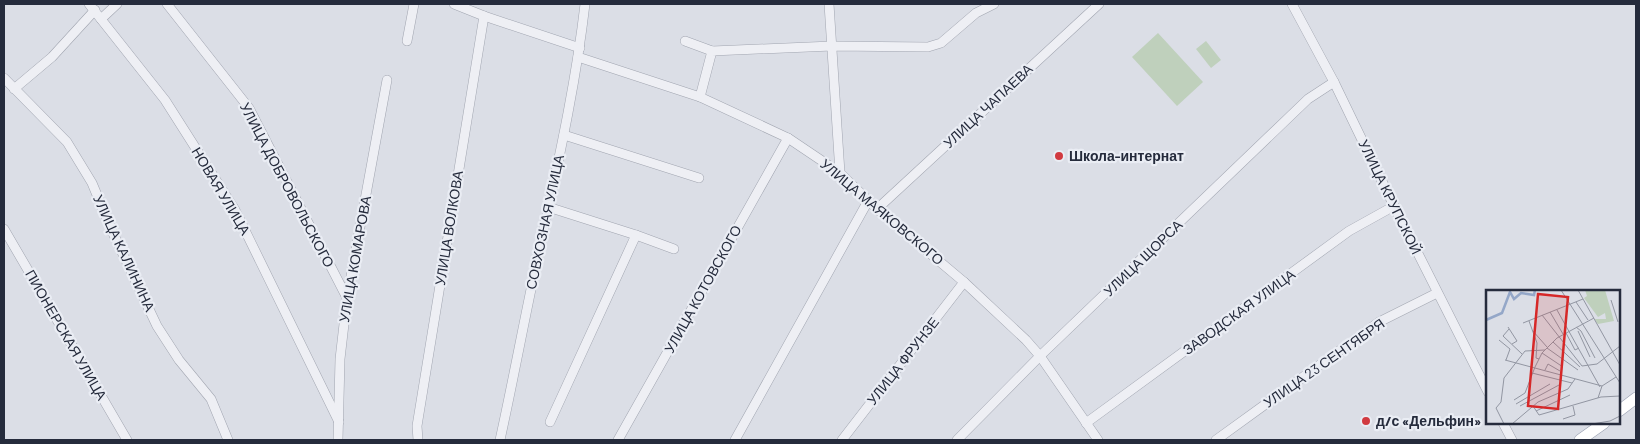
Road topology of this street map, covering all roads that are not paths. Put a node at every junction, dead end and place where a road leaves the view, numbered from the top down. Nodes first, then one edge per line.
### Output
1 (117, 4) edge
2 (167, 4) edge
3 (414, 4) edge
4 (454, 4) edge
5 (585, 4) edge
6 (829, 4) edge
7 (994, 4) edge
8 (1099, 4) edge
9 (1292, 4) edge
10 (92, 7) edge
11 (484, 16) junction
12 (101, 19) junction
13 (407, 41) dead end
14 (685, 41) dead end
15 (832, 46) junction
16 (712, 51) junction
17 (579, 53) junction
18 (4, 78) edge
19 (388, 80) dead end
20 (1334, 82) junction
21 (14, 89) junction
22 (700, 97) junction
23 (564, 135) junction
24 (788, 138) junction
25 (840, 173) junction
26 (699, 178) dead end
27 (868, 201) junction
28 (1394, 206) junction
29 (548, 207) junction
30 (877, 209) junction
31 (4, 229) edge
32 (636, 236) junction
33 (674, 249) dead end
34 (964, 282) junction
35 (1437, 293) junction
36 (347, 298) junction
37 (1040, 356) junction
38 (1486, 388) edge
39 (1636, 398) edge
40 (1620, 410) edge
41 (339, 422) junction
42 (550, 422) dead end
43 (1086, 423) junction
44 (1504, 424) edge
45 (1603, 424) edge
46 (127, 440) edge
47 (228, 440) edge
48 (338, 440) edge
49 (418, 440) edge
50 (500, 440) edge
51 (618, 440) edge
52 (735, 440) edge
53 (842, 440) edge
54 (957, 440) edge
55 (1098, 440) edge
56 (1216, 440) edge
57 (1512, 440) edge
58 (1580, 440) edge

1 - 12 street
2 - 36 street, УЛИЦА ДОБРОВОЛЬСКОГО
3 - 13 street
4 - 11 street, УЛИЦА МАЯКОВСКОГО
5 - 17 street, СОВХОЗНАЯ УЛИЦА
6 - 15 street
7 - 15 street
8 - 30 street, УЛИЦА ЧАПАЕВА
9 - 20 street, УЛИЦА КРУПСКОЙ
10 - 12 street, НОВАЯ УЛИЦА
10 - 21 street
11 - 17 street, УЛИЦА МАЯКОВСКОГО
11 - 49 street, УЛИЦА ВОЛКОВА
12 - 41 street, НОВАЯ УЛИЦА
14 - 16 street
15 - 16 street
15 - 25 street
16 - 22 street
17 - 22 street, УЛИЦА МАЯКОВСКОГО
17 - 23 street, СОВХОЗНАЯ УЛИЦА
18 - 21 street, УЛИЦА КАЛИНИНА
19 - 36 street, УЛИЦА КОМАРОВА
20 - 28 street, УЛИЦА КРУПСКОЙ
20 - 37 street, УЛИЦА ЩОРСА
21 - 47 street, УЛИЦА КАЛИНИНА
22 - 24 street, УЛИЦА МАЯКОВСКОГО
23 - 26 street
23 - 29 street, СОВХОЗНАЯ УЛИЦА
24 - 25 street, УЛИЦА МАЯКОВСКОГО
24 - 51 street, УЛИЦА КОТОВСКОГО
25 - 27 street, УЛИЦА МАЯКОВСКОГО
27 - 30 street, УЛИЦА МАЯКОВСКОГО
27 - 52 street
28 - 35 street, УЛИЦА КРУПСКОЙ
28 - 43 street, ЗАВОДСКАЯ УЛИЦА
29 - 32 street
29 - 50 street, СОВХОЗНАЯ УЛИЦА
30 - 34 street, УЛИЦА МАЯКОВСКОГО
31 - 46 street, ПИОНЕРСКАЯ УЛИЦА
32 - 33 street
32 - 42 street
34 - 37 street, УЛИЦА МАЯКОВСКОГО
34 - 53 street, УЛИЦА ФРУНЗЕ
35 - 38 street, УЛИЦА КРУПСКОЙ
35 - 56 street, УЛИЦА 23 СЕНТЯБРЯ
36 - 41 street, УЛИЦА КОМАРОВА
37 - 43 street, УЛИЦА МАЯКОВСКОГО
37 - 54 street, УЛИЦА ЩОРСА
39 - 40 main road
41 - 48 street, УЛИЦА КОМАРОВА
43 - 55 street, УЛИЦА МАЯКОВСКОГО
44 - 57 street
45 - 58 main road

